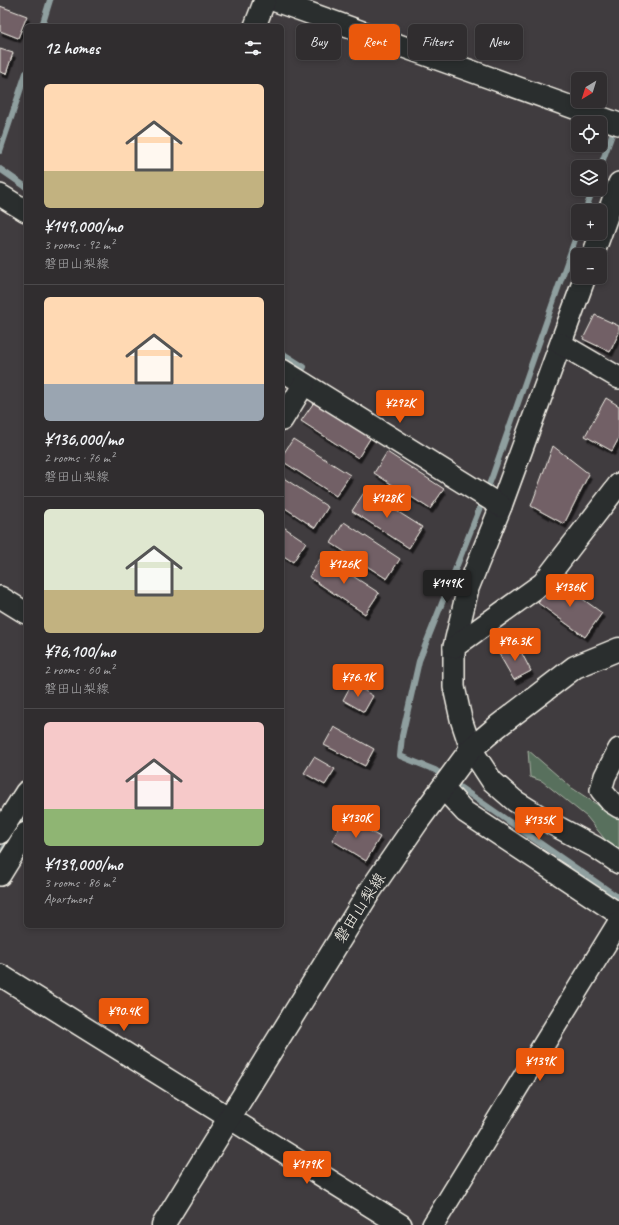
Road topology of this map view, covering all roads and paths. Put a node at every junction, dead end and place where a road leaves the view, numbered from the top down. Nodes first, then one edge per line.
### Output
1 (265, 0) edge
2 (273, 0) edge
3 (256, 24) edge
4 (619, 124) edge
5 (619, 183) edge
6 (0, 195) edge
7 (24, 210) edge
8 (596, 248) edge
9 (582, 284) edge
10 (561, 344) junction
11 (289, 378) edge
12 (619, 378) edge
13 (284, 408) edge
14 (619, 484) edge
15 (501, 506) junction
16 (0, 597) edge
17 (24, 612) edge
18 (454, 647) junction
19 (619, 649) edge
20 (471, 749) junction
21 (619, 749) edge
22 (443, 788) junction
23 (24, 795) edge
24 (619, 807) edge
25 (0, 834) edge
26 (24, 836) edge
27 (619, 863) edge
28 (0, 875) edge
29 (619, 914) edge
30 (619, 922) edge
31 (0, 975) edge
32 (230, 1118) junction
33 (163, 1225) edge
34 (401, 1225) edge
35 (433, 1225) edge

1 - 3 street
2 - 4 street
5 - 8 street
6 - 7 street
9 - 10 street
10 - 12 street
10 - 15 street
11 - 13 street
11 - 15 street
14 - 18 street
15 - 18 street
16 - 17 street
18 - 20 street
19 - 20 main road, 磐田山梨線
20 - 22 main road, 磐田山梨線
20 - 27 street
21 - 24 street
22 - 29 street
22 - 32 main road, 磐田山梨線
23 - 25 street
26 - 28 street
30 - 35 street
31 - 32 street
32 - 33 main road, 磐田山梨線
32 - 34 street

